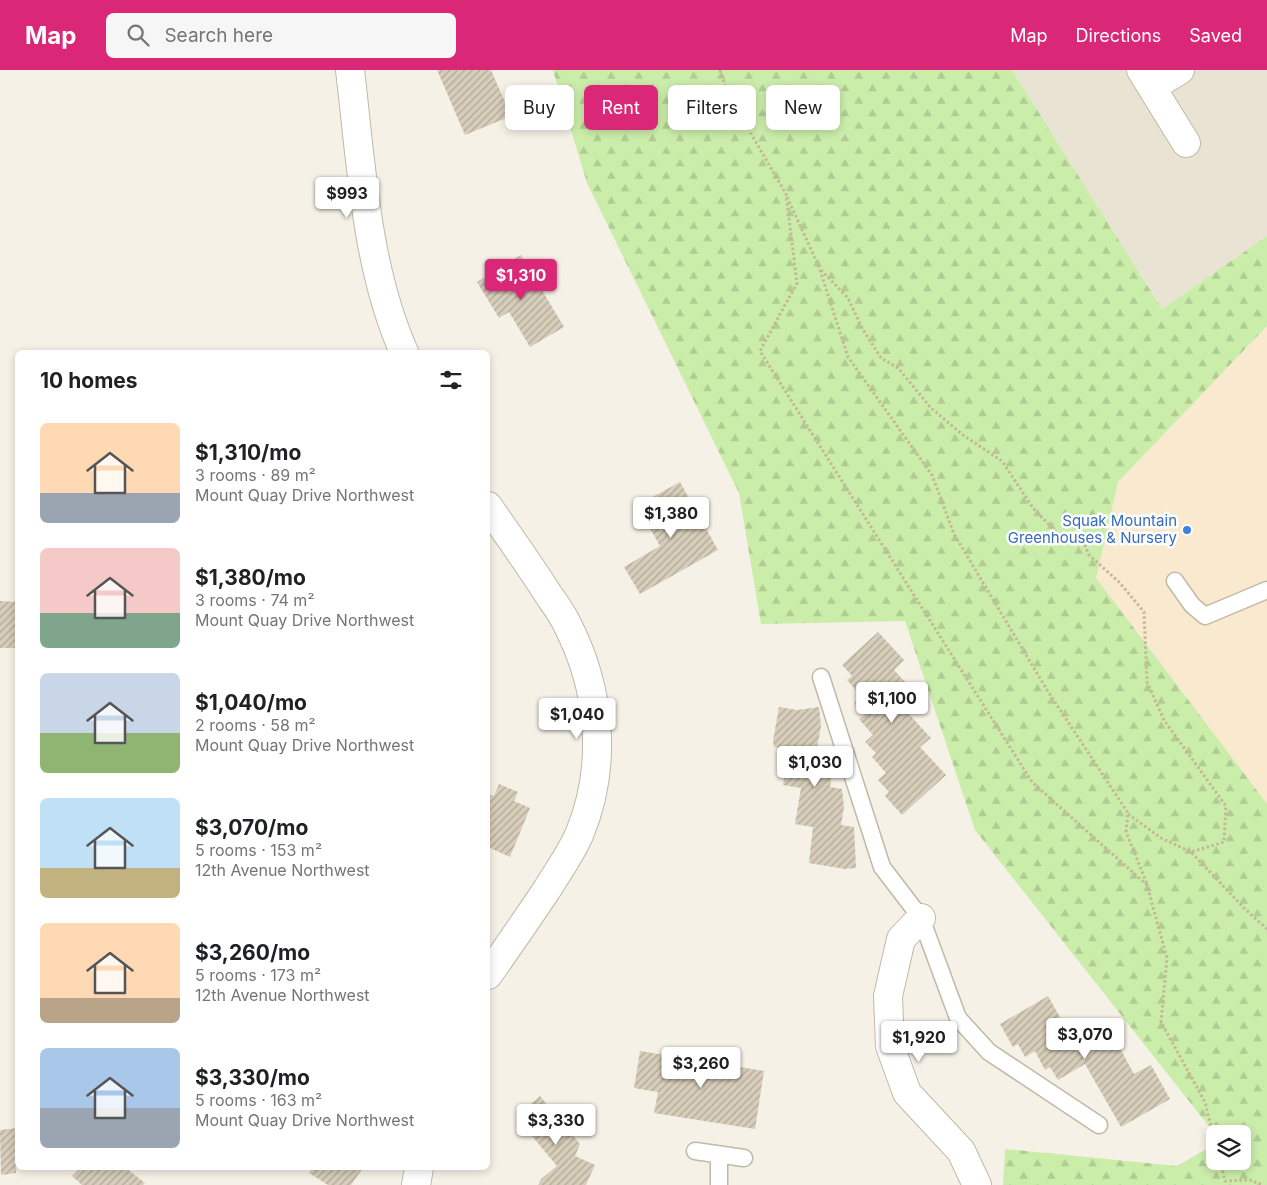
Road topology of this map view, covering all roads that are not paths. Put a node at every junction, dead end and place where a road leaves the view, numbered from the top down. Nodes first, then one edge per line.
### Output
1 (350, 70) edge
2 (1180, 70) edge
3 (1146, 78) edge
4 (1186, 143) dead end
5 (403, 350) edge
6 (490, 509) edge
7 (1175, 582) dead end
8 (1267, 590) edge
9 (821, 677) dead end
10 (920, 918) junction
11 (490, 972) edge
12 (1099, 1125) dead end
13 (695, 1151) dead end
14 (719, 1155) junction
15 (744, 1158) dead end
16 (419, 1170) edge
17 (416, 1185) edge
18 (719, 1185) edge
19 (977, 1185) edge

1 - 5 street
2 - 3 street
3 - 4 street
6 - 11 street
7 - 8 lane
9 - 10 lane
10 - 12 lane
10 - 19 street
13 - 14 lane
14 - 15 lane
14 - 18 lane
16 - 17 street

